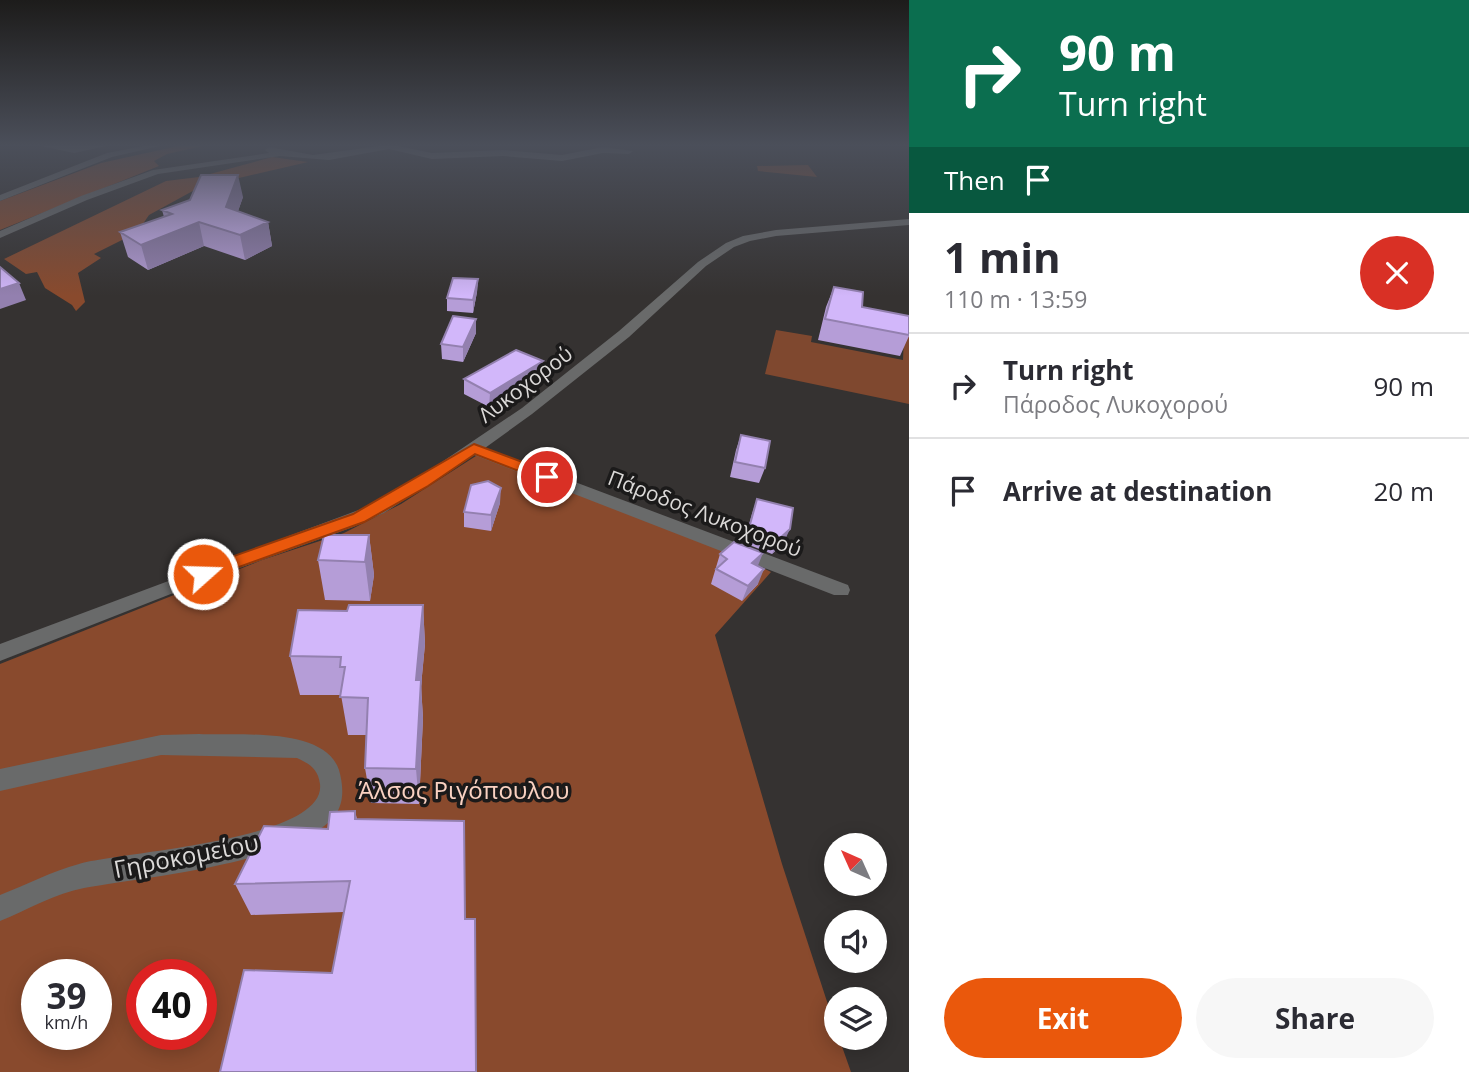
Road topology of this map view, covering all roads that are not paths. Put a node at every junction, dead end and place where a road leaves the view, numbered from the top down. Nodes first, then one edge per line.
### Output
1 (89, 196) edge
2 (909, 222) edge
3 (0, 235) edge
4 (474, 449) junction
5 (841, 590) dead end
6 (0, 653) edge
7 (0, 780) edge
8 (0, 908) edge

1 - 3 street
2 - 4 street, Λυκοχορού
4 - 5 street, Πάροδος Λυκοχορού
4 - 6 street, Λυκοχορού
7 - 8 street, Γηροκομείου

